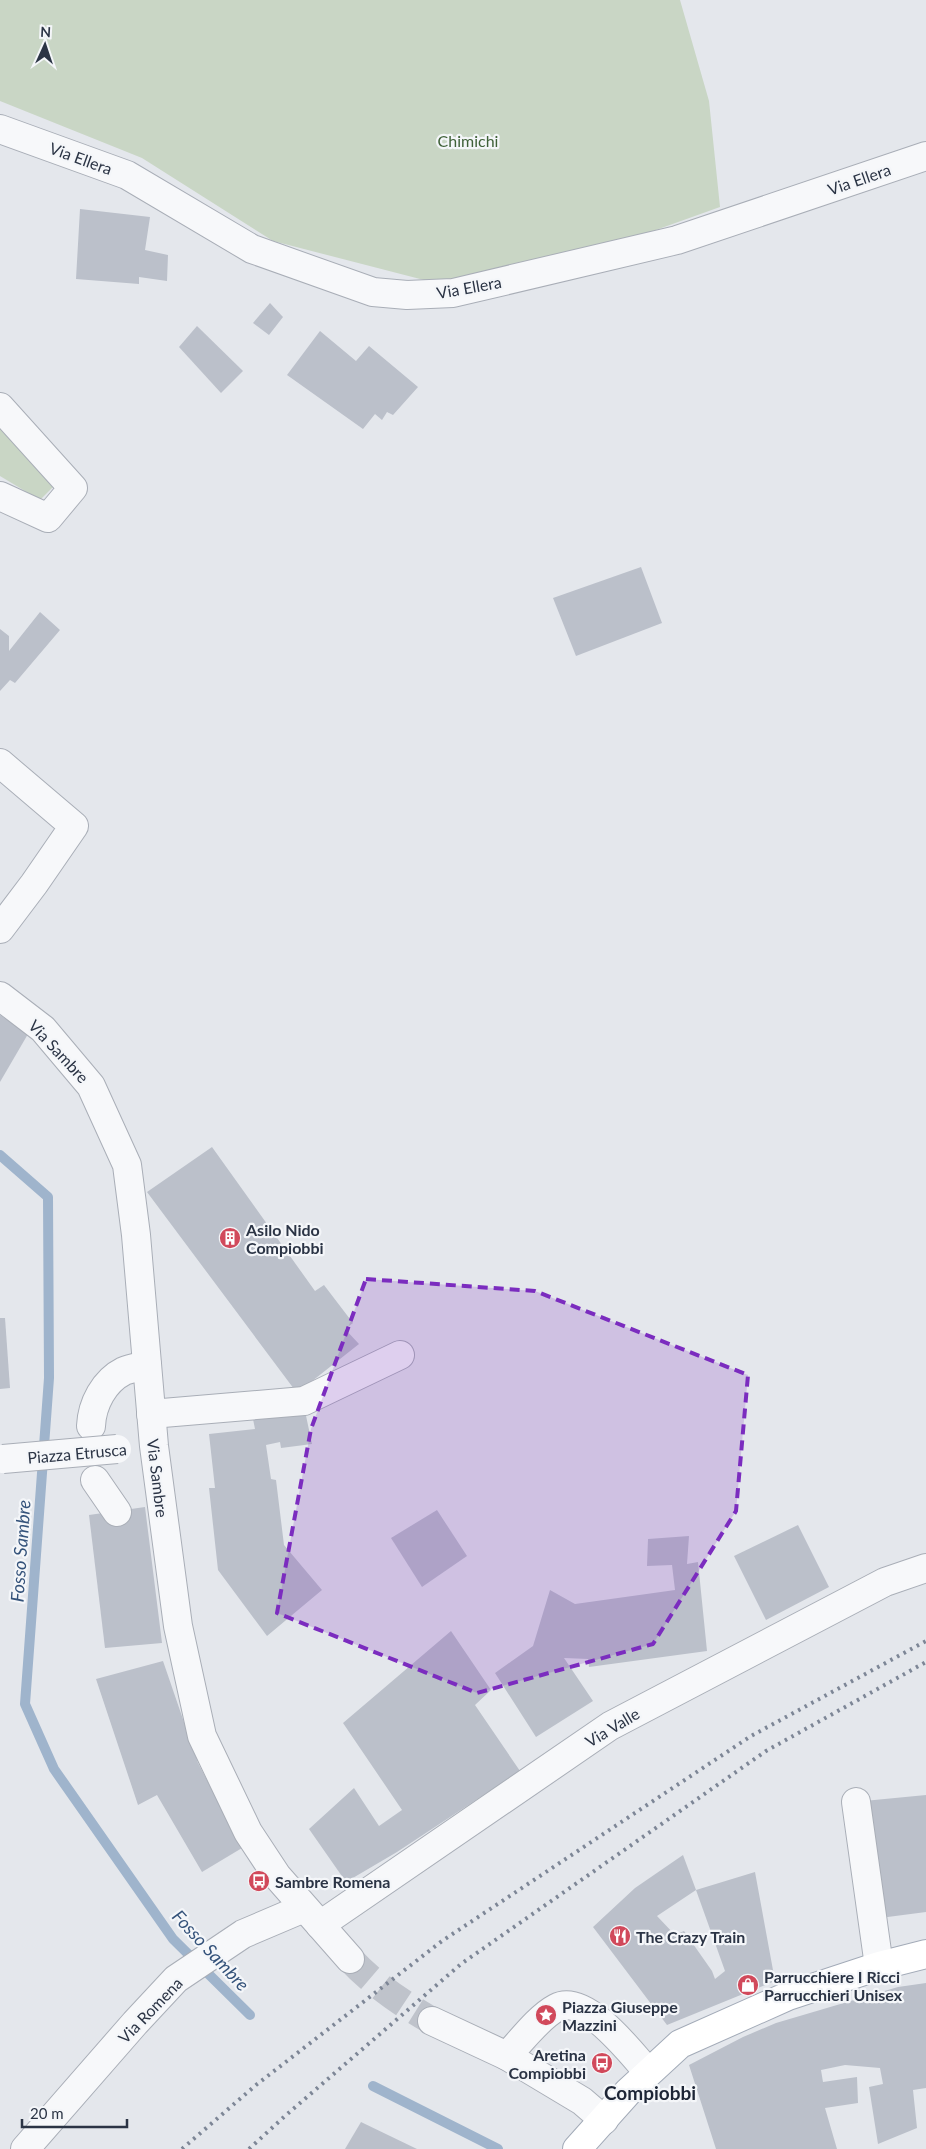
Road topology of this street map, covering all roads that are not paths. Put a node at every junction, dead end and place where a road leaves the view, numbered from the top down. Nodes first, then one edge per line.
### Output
1 (0, 129) edge
2 (926, 156) edge
3 (0, 407) edge
4 (0, 496) edge
5 (0, 763) edge
6 (0, 929) edge
7 (0, 996) edge
8 (400, 1355) dead end
9 (147, 1366) junction
10 (151, 1414) junction
11 (91, 1426) dead end
12 (154, 1446) junction
13 (2, 1459) edge
14 (95, 1480) dead end
15 (117, 1512) dead end
16 (926, 1568) edge
17 (856, 1802) dead end
18 (312, 1916) junction
19 (926, 1954) edge
20 (350, 1959) tunnel mouth
21 (879, 1966) junction
22 (432, 2021) tunnel mouth
23 (507, 2056) junction
24 (648, 2072) junction
25 (604, 2120) junction
26 (25, 2149) edge
27 (577, 2149) edge

1 - 2 street, Via Ellera
3 - 4 street
5 - 6 street
7 - 9 street, Via Sambre
8 - 10 street
9 - 10 street, Via Sambre
9 - 11 street
10 - 12 street, Via Sambre
12 - 13 street, Piazza Etrusca, bridge
12 - 18 street, Via Sambre
14 - 15 street
16 - 18 street, Via Valle
17 - 21 street
18 - 20 street, Via Sambre
18 - 26 street, Via Romena
19 - 21 main road
21 - 24 main road
22 - 23 street
23 - 24 street
23 - 25 street
24 - 25 main road
25 - 27 main road

